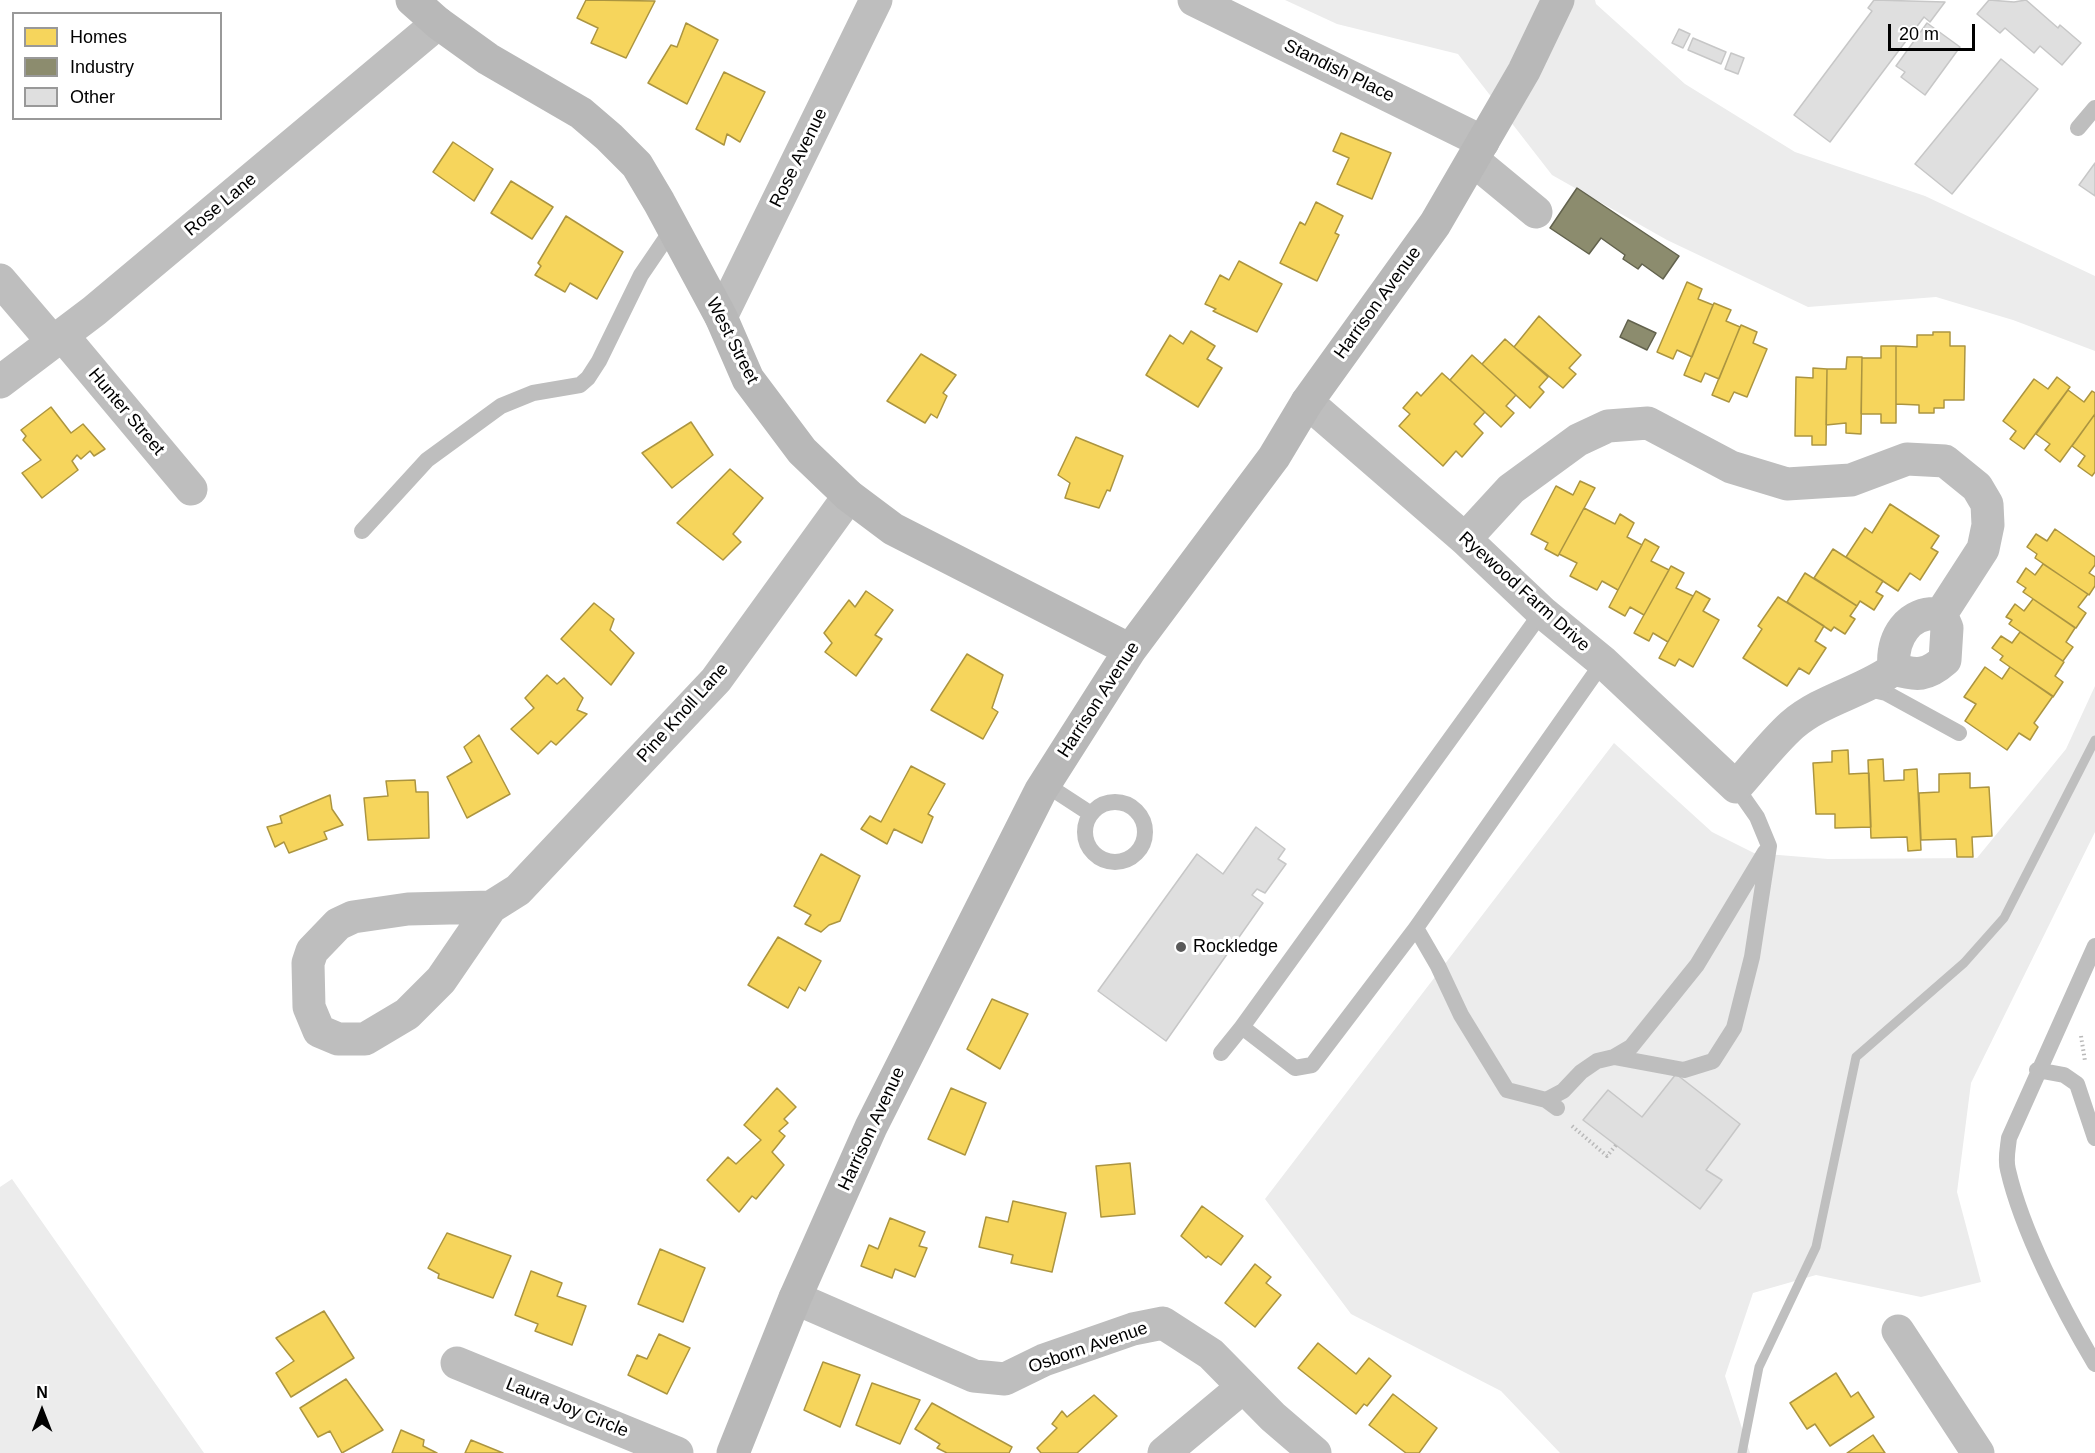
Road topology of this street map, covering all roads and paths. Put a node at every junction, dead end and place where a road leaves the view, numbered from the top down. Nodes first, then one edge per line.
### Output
1 (412, 0) edge
2 (876, 0) edge
3 (1194, 0) edge
4 (1558, 0) edge
5 (438, 23) junction
6 (2095, 108) edge
7 (2078, 128) dead end
8 (1478, 151) junction
9 (1536, 212) dead end
10 (673, 228) junction
11 (0, 280) edge
12 (721, 317) junction
13 (57, 339) junction
14 (0, 382) edge
15 (1307, 402) junction
16 (191, 489) dead end
17 (849, 496) junction
18 (362, 531) dead end
19 (1465, 539) junction
20 (1542, 612) junction
21 (1941, 614) junction
22 (1130, 650) junction
23 (1603, 662) junction
24 (1894, 669) junction
25 (1864, 688) junction
26 (1959, 733) dead end
27 (1045, 784) junction
28 (1736, 787) junction
29 (1091, 814) dead end
30 (1769, 846) junction
31 (491, 907) junction
32 (1416, 928) junction
33 (2095, 946) edge
34 (2082, 1025) dead end
35 (1242, 1027) junction
36 (1221, 1053) dead end
37 (1614, 1057) junction
38 (2086, 1064) dead end
39 (2037, 1070) junction
40 (1577, 1132) dead end
41 (2095, 1138) edge
42 (1616, 1145) dead end
43 (795, 1298) junction
44 (1898, 1331) dead end
45 (457, 1363) dead end
46 (2095, 1364) edge
47 (1243, 1387) junction
48 (677, 1453) edge
49 (734, 1453) edge
50 (1164, 1453) edge
51 (1315, 1453) edge
52 (1978, 1453) edge

1 - 5 main road, West Street
2 - 12 street, Rose Avenue
3 - 8 street, Standish Place
4 - 8 main road, Harrison Avenue
5 - 10 main road, West Street
5 - 13 street, Rose Lane
6 - 7 lane
8 - 9 street, Standish Place
8 - 15 main road, Harrison Avenue
10 - 12 main road, West Street
10 - 18 lane
11 - 13 street, Hunter Street
12 - 17 main road, West Street
13 - 14 street, Rose Lane
13 - 16 street, Hunter Street
15 - 19 street, Ryewood Farm Drive
15 - 22 main road, Harrison Avenue
17 - 22 main road, West Street
17 - 31 street, Pine Knoll Lane
19 - 20 street, Ryewood Farm Drive
19 - 21 street
20 - 23 street, Ryewood Farm Drive
20 - 35 lane
21 - 24 street
21 - 24 street
22 - 27 main road, Harrison Avenue
23 - 28 street, Ryewood Farm Drive
23 - 32 lane
24 - 25 street
25 - 26 lane
25 - 28 street
27 - 29 lane
27 - 43 main road, Harrison Avenue
28 - 30 lane
30 - 37 lane
30 - 37 lane
31 - 31 street, Pine Knoll Lane
32 - 35 lane
32 - 37 lane
33 - 39 lane
34 - 38 path
35 - 36 lane
39 - 41 lane
39 - 46 lane
40 - 42 path
43 - 47 street, Osborn Avenue
43 - 49 main road, Harrison Avenue
44 - 52 street
45 - 48 street, Laura Joy Circle
47 - 50 street
47 - 51 street, Osborn Avenue

